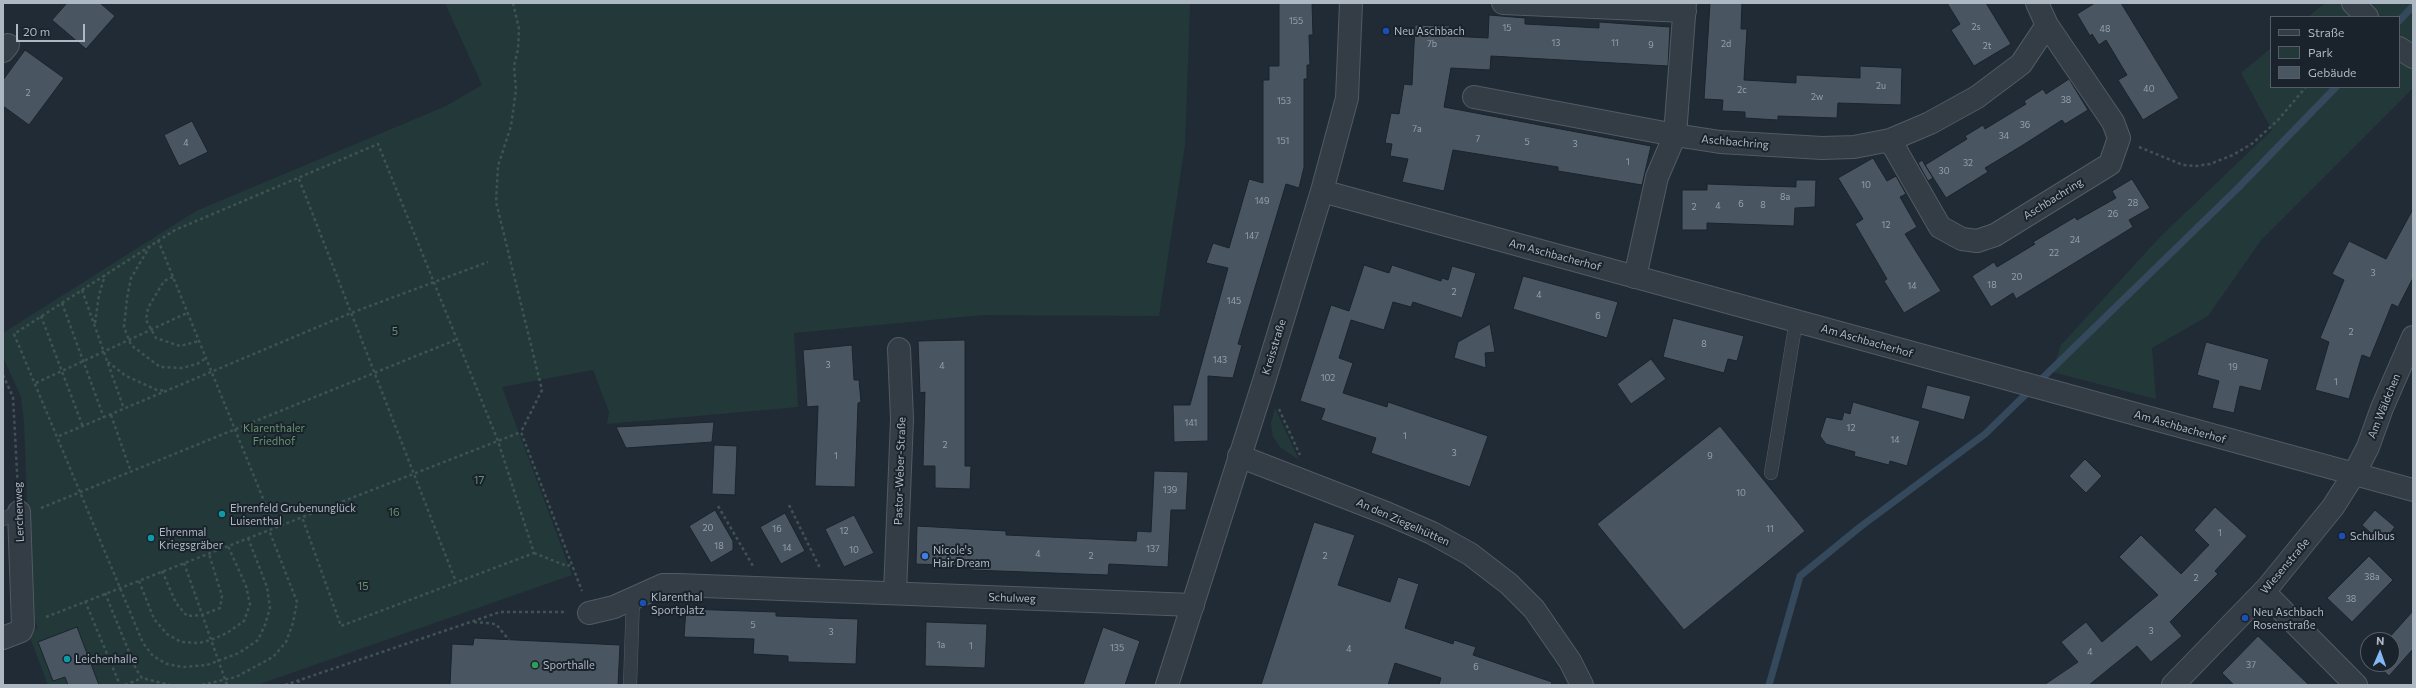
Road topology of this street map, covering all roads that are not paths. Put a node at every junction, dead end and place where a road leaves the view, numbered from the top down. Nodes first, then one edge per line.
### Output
1 (1351, 3) edge
2 (1502, 3) edge
3 (2037, 3) edge
4 (2353, 3) edge
5 (1685, 7) edge
6 (2366, 16) edge
7 (2047, 25) junction
8 (2400, 49) edge
9 (2413, 57) edge
10 (1474, 97) dead end
11 (1675, 135) junction
12 (1890, 140) junction
13 (1322, 191) junction
14 (1635, 276) junction
15 (1796, 321) junction
16 (2413, 336) edge
17 (899, 349) dead end
18 (1239, 456) junction
19 (1771, 473) dead end
20 (2354, 474) junction
21 (2413, 490) edge
22 (14, 516) edge
23 (2264, 592) junction
24 (895, 593) junction
25 (633, 598) junction
26 (1193, 605) junction
27 (589, 613) road end
28 (3, 638) edge
29 (630, 685) edge
30 (1167, 685) edge
31 (1582, 685) edge
32 (2173, 685) edge
33 (2356, 685) edge

1 - 13 street, Kreisstraße
2 - 5 street
3 - 7 street
4 - 6 street
5 - 11 street
7 - 12 street, Aschbachring
7 - 12 street, Aschbachring
8 - 9 street
10 - 11 street, Aschbachring
11 - 12 street, Aschbachring
11 - 14 street
13 - 14 street, Am Aschbacherhof
13 - 18 street, Kreisstraße
14 - 15 street, Am Aschbacherhof
15 - 19 lane
15 - 20 street, Am Aschbacherhof
16 - 20 street, Am Wäldchen
17 - 24 street, Pastor-Weber-Straße
18 - 26 street, Kreisstraße
18 - 31 street, An den Ziegelhütten
20 - 21 street, Am Aschbacherhof
20 - 23 street, Wiesenstraße
22 - 28 street, Lerchenweg
23 - 32 street, Wiesenstraße
23 - 33 street
24 - 25 street, Schulweg
24 - 26 street, Schulweg
25 - 27 street, Schulweg
25 - 29 lane
26 - 30 street, Kreisstraße

